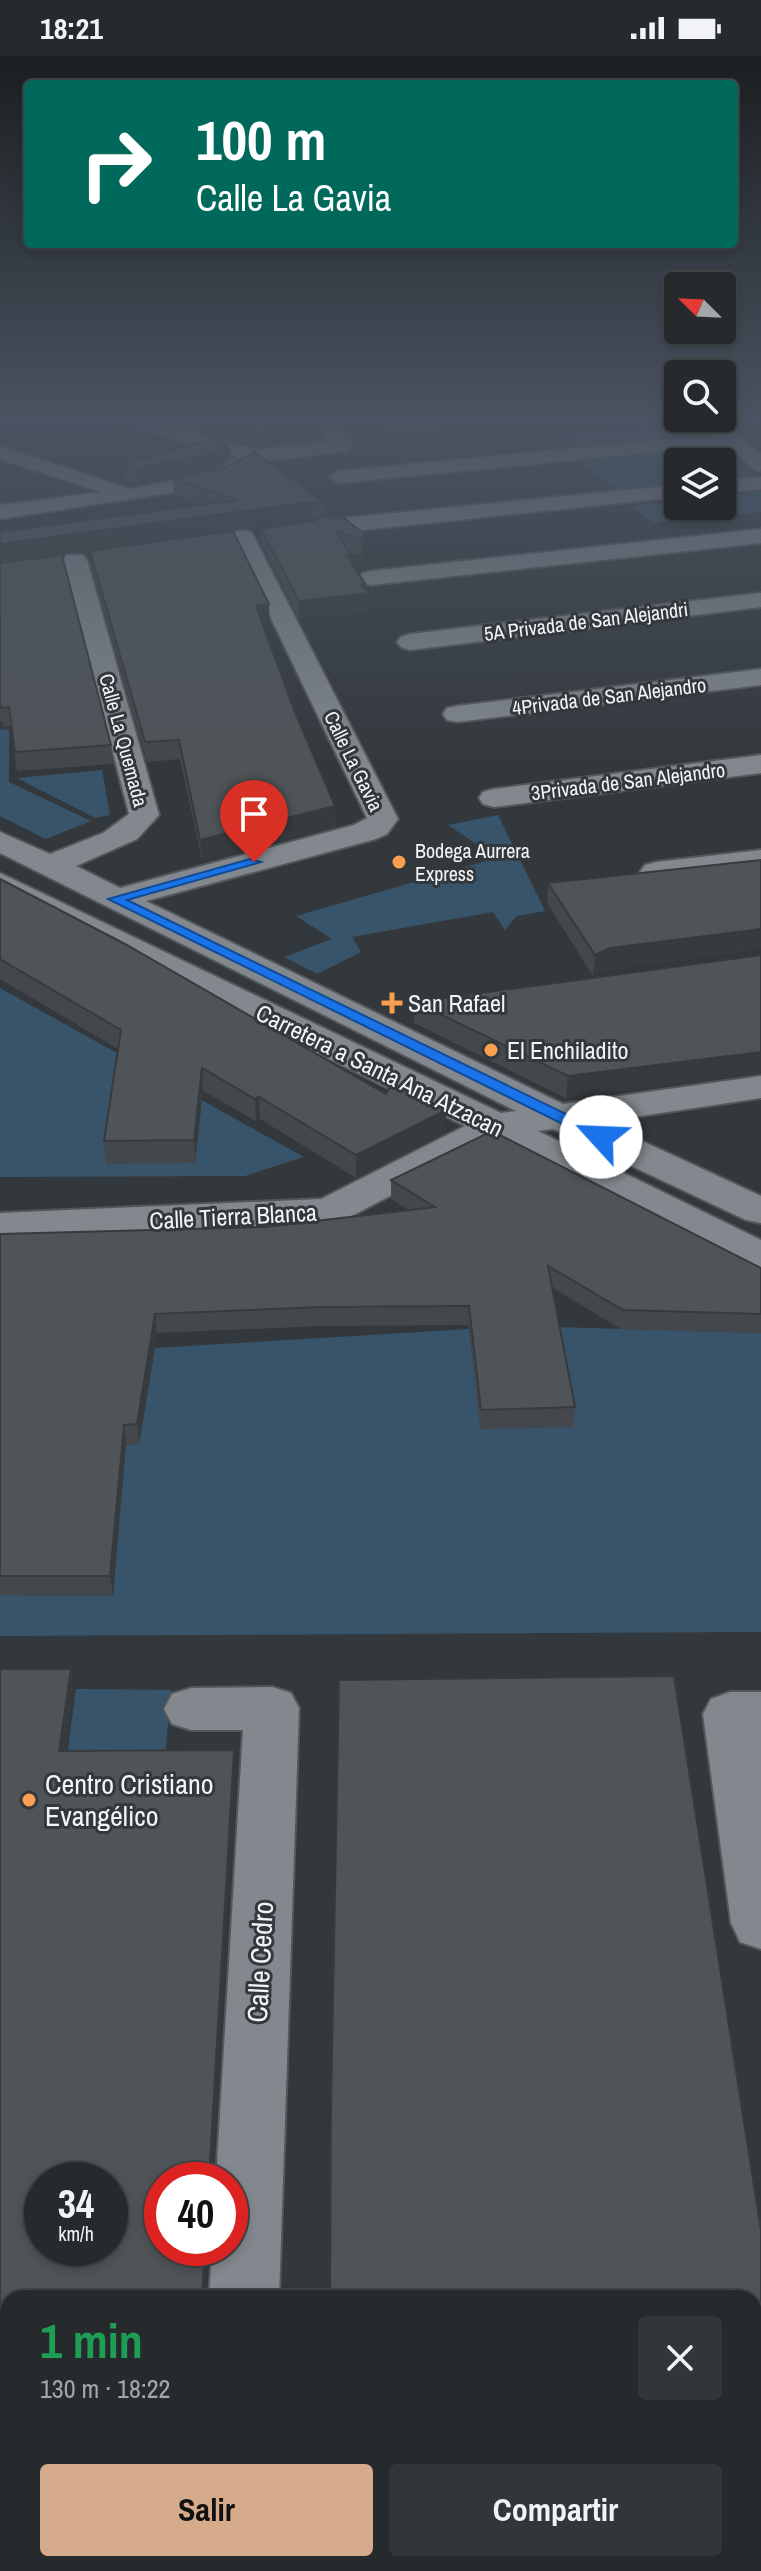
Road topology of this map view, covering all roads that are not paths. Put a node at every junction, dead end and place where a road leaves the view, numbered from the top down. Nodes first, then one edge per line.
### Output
1 (254, 535) edge
2 (257, 535) edge
3 (761, 536) edge
4 (213, 541) edge
5 (105, 556) edge
6 (371, 578) dead end
7 (761, 600) edge
8 (410, 642) dead end
9 (761, 677) edge
10 (457, 714) dead end
11 (761, 764) edge
12 (494, 798) dead end
13 (0, 841) edge
14 (761, 859) edge
15 (49, 865) junction
16 (626, 876) edge
17 (0, 883) edge
18 (115, 899) junction
19 (761, 1087) edge
20 (699, 1096) junction
21 (554, 1115) junction
22 (494, 1126) junction
23 (672, 1170) junction
24 (761, 1211) edge
25 (0, 1225) edge
26 (761, 1256) edge
27 (191, 1709) dead end
28 (746, 1714) edge
29 (761, 1923) edge
30 (244, 2290) edge

1 - 4 street, Calle La Gavia
2 - 18 street, Calle La Gavia
3 - 6 street
5 - 15 street, Calle La Quemada
7 - 8 street, 5A Privada de San Alejandri
9 - 10 street, 4Privada de San Alejandro
11 - 12 street, 3Privada de San Alejandro
13 - 15 street, Carretera a Santa Ana Atzacan
14 - 16 street
15 - 18 street, Carretera a Santa Ana Atzacan
17 - 22 street, Carretera a Santa Ana Atzacan
18 - 21 street, Carretera a Santa Ana Atzacan
19 - 20 street
20 - 21 street, Calle Tierra Blanca
20 - 23 street
21 - 22 street, Calle Tierra Blanca
21 - 23 street, Carretera a Santa Ana Atzacan
22 - 25 street, Calle Tierra Blanca
22 - 26 street, Carretera a Santa Ana Atzacan
23 - 24 street, Carretera a Santa Ana Atzacan
27 - 30 street, Calle Cedro
28 - 29 street

